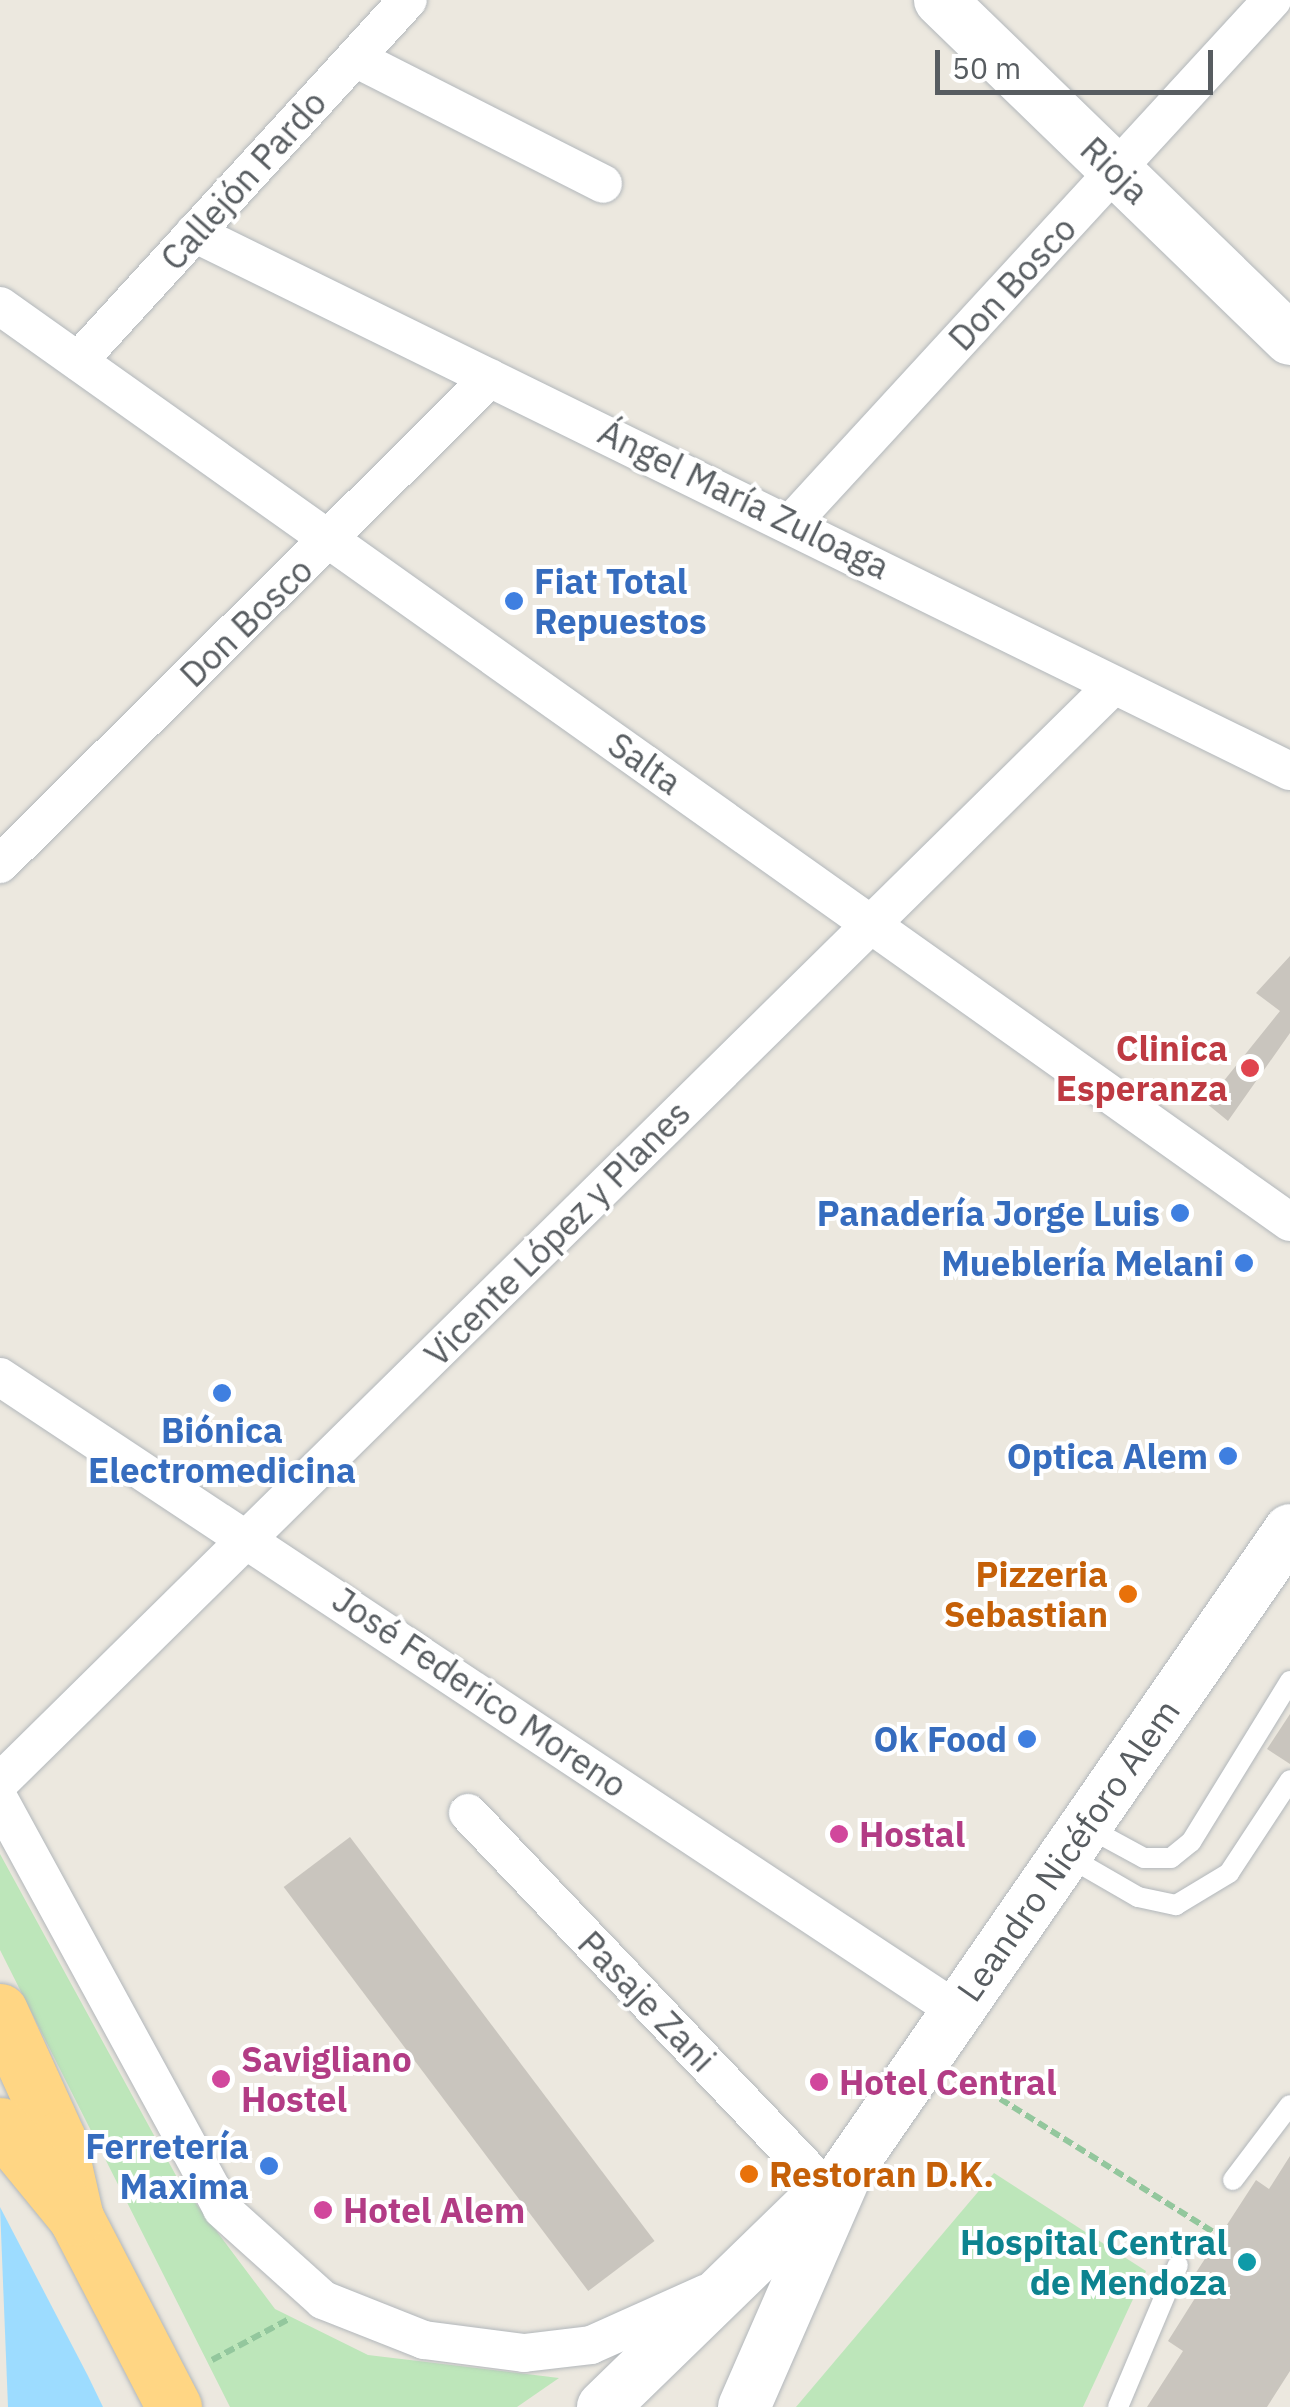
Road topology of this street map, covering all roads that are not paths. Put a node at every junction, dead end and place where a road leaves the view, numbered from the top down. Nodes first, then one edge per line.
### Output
1 (408, 0) edge
2 (940, 0) edge
3 (1272, 0) edge
4 (354, 58) junction
5 (1116, 170) junction
6 (603, 184) dead end
7 (194, 233) junction
8 (0, 306) edge
9 (1290, 339) edge
10 (78, 360) junction
11 (490, 378) junction
12 (792, 521) junction
13 (330, 540) junction
14 (1114, 685) junction
15 (1290, 771) edge
16 (0, 864) edge
17 (871, 924) junction
18 (1290, 1222) edge
19 (0, 1377) edge
20 (1290, 1530) edge
21 (248, 1537) junction
22 (1290, 1681) edge
23 (1290, 1780) edge
24 (0, 1782) edge
25 (0, 1801) edge
26 (468, 1813) dead end
27 (1075, 1840) junction
28 (0, 2011) edge
29 (957, 2011) junction
30 (1290, 2105) edge
31 (0, 2126) edge
32 (837, 2180) junction
33 (1233, 2180) dead end
34 (76, 2218) junction
35 (1178, 2265) dead end
36 (737, 2279) junction
37 (174, 2407) edge
38 (603, 2407) edge
39 (744, 2407) edge
40 (1118, 2407) edge

1 - 4 street, Callejón Pardo
2 - 5 main road, Rioja
3 - 5 street, Don Bosco
4 - 6 street
4 - 7 street, Callejón Pardo
5 - 9 main road, Rioja
5 - 12 street, Don Bosco
7 - 10 street, Callejón Pardo
7 - 11 street, Ángel María Zuloaga
8 - 10 street, Salta
10 - 13 street, Salta
11 - 12 street, Ángel María Zuloaga
11 - 13 street, Don Bosco
12 - 14 street, Ángel María Zuloaga
13 - 16 street, Don Bosco
13 - 17 street, Salta
14 - 15 street, Ángel María Zuloaga
14 - 17 street, Vicente López y Planes
17 - 18 street, Salta
17 - 21 street, Vicente López y Planes
19 - 21 street, José Federico Moreno
20 - 27 main road, Leandro Nicéforo Alem
21 - 24 street, Vicente López y Planes
21 - 29 street, José Federico Moreno
22 - 27 lane
23 - 27 lane
25 - 36 street, Leandro Nicéforo Alem
26 - 32 street, Pasaje Zani
27 - 29 main road, Leandro Nicéforo Alem
28 - 34 highway
29 - 32 main road, Leandro Nicéforo Alem
30 - 33 lane
31 - 34 highway
32 - 36 main road, Leandro Nicéforo Alem
32 - 39 main road, Leandro Nicéforo Alem
34 - 37 highway
35 - 40 lane
36 - 38 main road, Leandro Nicéforo Alem

